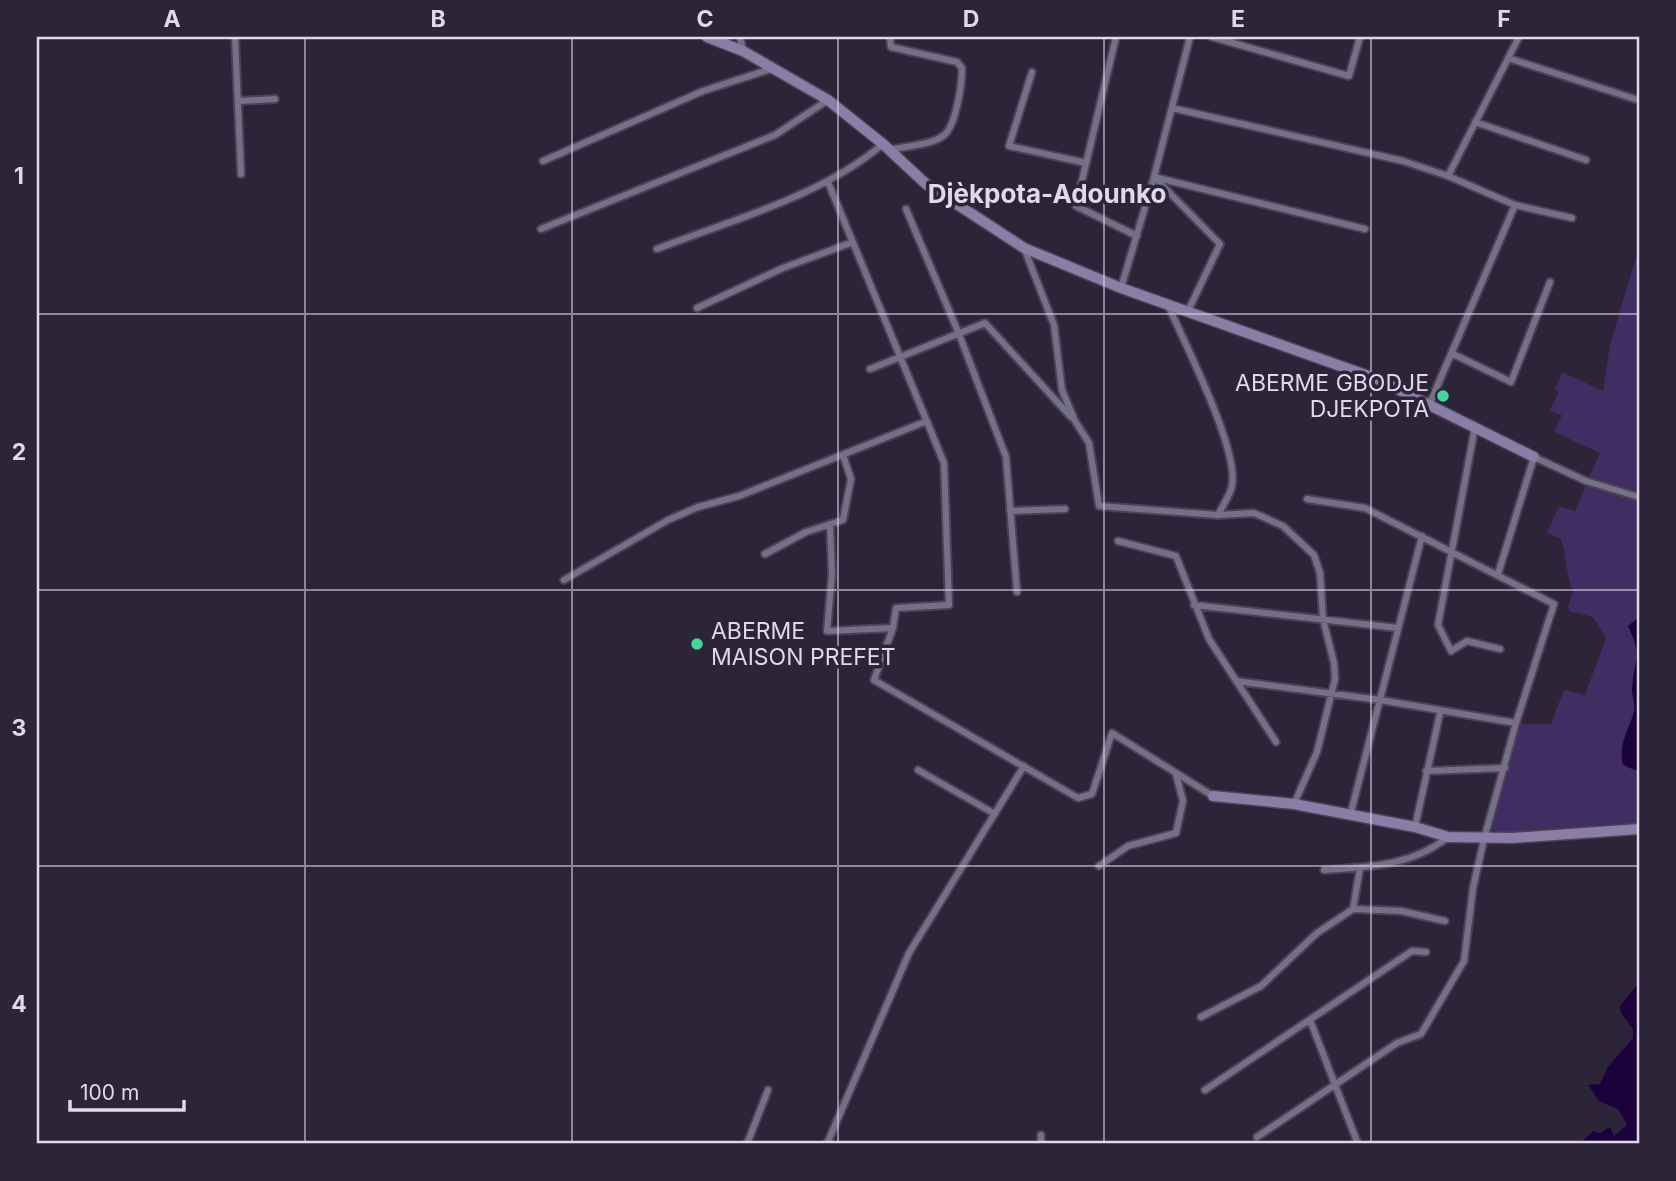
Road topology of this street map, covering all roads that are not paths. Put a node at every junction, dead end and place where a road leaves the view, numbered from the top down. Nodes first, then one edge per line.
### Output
1 (235, 37) edge
2 (707, 37) edge
3 (740, 37) edge
4 (890, 37) edge
5 (1116, 37) edge
6 (1190, 37) edge
7 (1212, 37) edge
8 (1360, 37) edge
9 (1519, 37) edge
10 (743, 51) junction
11 (1508, 58) junction
12 (771, 69) junction
13 (1032, 72) dead end
14 (275, 99) dead end
15 (1635, 99) dead end
16 (828, 100) junction
17 (238, 101) junction
18 (1172, 108) junction
19 (1475, 122) junction
20 (887, 147) junction
21 (1586, 160) dead end
22 (543, 161) dead end
23 (1086, 163) junction
24 (241, 174) dead end
25 (1448, 176) junction
26 (1154, 177) junction
27 (828, 182) junction
28 (1515, 205) junction
29 (906, 209) dead end
30 (1572, 218) dead end
31 (541, 229) dead end
32 (1366, 229) dead end
33 (1137, 236) junction
34 (853, 242) junction
35 (1024, 248) junction
36 (657, 249) dead end
37 (1550, 282) dead end
38 (1121, 289) junction
39 (1167, 304) junction
40 (698, 309) dead end
41 (1188, 311) junction
42 (959, 334) junction
43 (1453, 354) junction
44 (900, 357) junction
45 (870, 369) dead end
46 (1430, 403) junction
47 (927, 421) junction
48 (1075, 421) junction
49 (1475, 427) junction
50 (843, 455) junction
51 (1534, 457) junction
52 (1639, 497) edge
53 (1307, 499) dead end
54 (1065, 509) dead end
55 (1010, 511) junction
56 (1217, 514) junction
57 (830, 524) junction
58 (1422, 536) junction
59 (1118, 541) dead end
60 (765, 554) dead end
61 (1452, 554) junction
62 (1498, 574) junction
63 (564, 580) dead end
64 (1017, 592) dead end
65 (1194, 605) junction
66 (1323, 619) junction
67 (893, 628) junction
68 (1398, 628) junction
69 (1500, 649) dead end
70 (1236, 681) junction
71 (1333, 694) junction
72 (1380, 700) junction
73 (1440, 713) junction
74 (1516, 723) junction
75 (1276, 742) dead end
76 (1024, 766) junction
77 (1505, 768) junction
78 (918, 770) dead end
79 (1426, 771) junction
80 (1176, 774) junction
81 (1213, 796) joint
82 (1294, 804) junction
83 (995, 814) junction
84 (1350, 816) junction
85 (1415, 827) junction
86 (1639, 829) edge
87 (1448, 837) junction
88 (1484, 839) junction
89 (1099, 866) dead end
90 (1360, 868) junction
91 (1324, 870) dead end
92 (1353, 909) junction
93 (1445, 921) dead end
94 (1426, 952) dead end
95 (1201, 1017) dead end
96 (1310, 1020) junction
97 (1334, 1085) junction
98 (768, 1090) dead end
99 (1205, 1090) dead end
100 (1041, 1135) dead end
101 (1257, 1137) dead end
102 (747, 1144) edge
103 (827, 1144) edge
104 (1041, 1144) edge
105 (1358, 1144) edge

1 - 17 street
2 - 10 street
3 - 10 street
4 - 20 street
5 - 23 street
6 - 18 street
7 - 8 street
9 - 11 street
10 - 12 street
11 - 15 street
11 - 19 street
12 - 16 street
12 - 22 street
13 - 23 street
14 - 17 street
16 - 20 street
16 - 31 street
17 - 24 street
18 - 25 street
18 - 26 street
19 - 21 street
19 - 25 street
20 - 27 street
20 - 35 street
23 - 33 street
25 - 28 street
26 - 32 street
26 - 33 street
26 - 41 street
27 - 34 street
27 - 36 street
28 - 30 street
28 - 43 street
29 - 42 street
33 - 38 street
34 - 40 street
34 - 44 street
35 - 38 street
35 - 48 street
37 - 43 street
38 - 39 street
39 - 41 street
39 - 56 street
41 - 46 street
42 - 44 street
42 - 48 street
42 - 55 street
43 - 46 street
44 - 45 street
44 - 47 street
46 - 49 street
47 - 50 street
47 - 67 street
48 - 56 street
49 - 51 street
49 - 61 street
50 - 57 street
50 - 63 street
51 - 52 street
51 - 62 street
53 - 58 street
54 - 55 street
55 - 64 street
56 - 66 street
57 - 60 street
57 - 67 street
58 - 61 street
58 - 68 street
59 - 65 street
61 - 62 street
61 - 69 street
62 - 74 street
65 - 66 street
65 - 70 street
66 - 68 street
66 - 71 street
67 - 76 street
68 - 72 street
70 - 71 street
70 - 75 street
71 - 72 street
71 - 82 street
72 - 73 street
72 - 84 street
73 - 74 street
73 - 79 street
74 - 77 street
76 - 80 street
76 - 83 street
77 - 79 street
77 - 88 street
78 - 83 street
79 - 85 street
80 - 81 street
80 - 89 street
81 - 82 street
82 - 84 street
83 - 103 street
84 - 85 street
85 - 87 street
86 - 88 street
87 - 88 street
87 - 90 street
88 - 97 street
90 - 91 street
90 - 92 street
92 - 93 street
92 - 95 street
94 - 96 street
96 - 97 street
96 - 99 street
97 - 101 street
97 - 105 street
98 - 102 street
100 - 104 street

